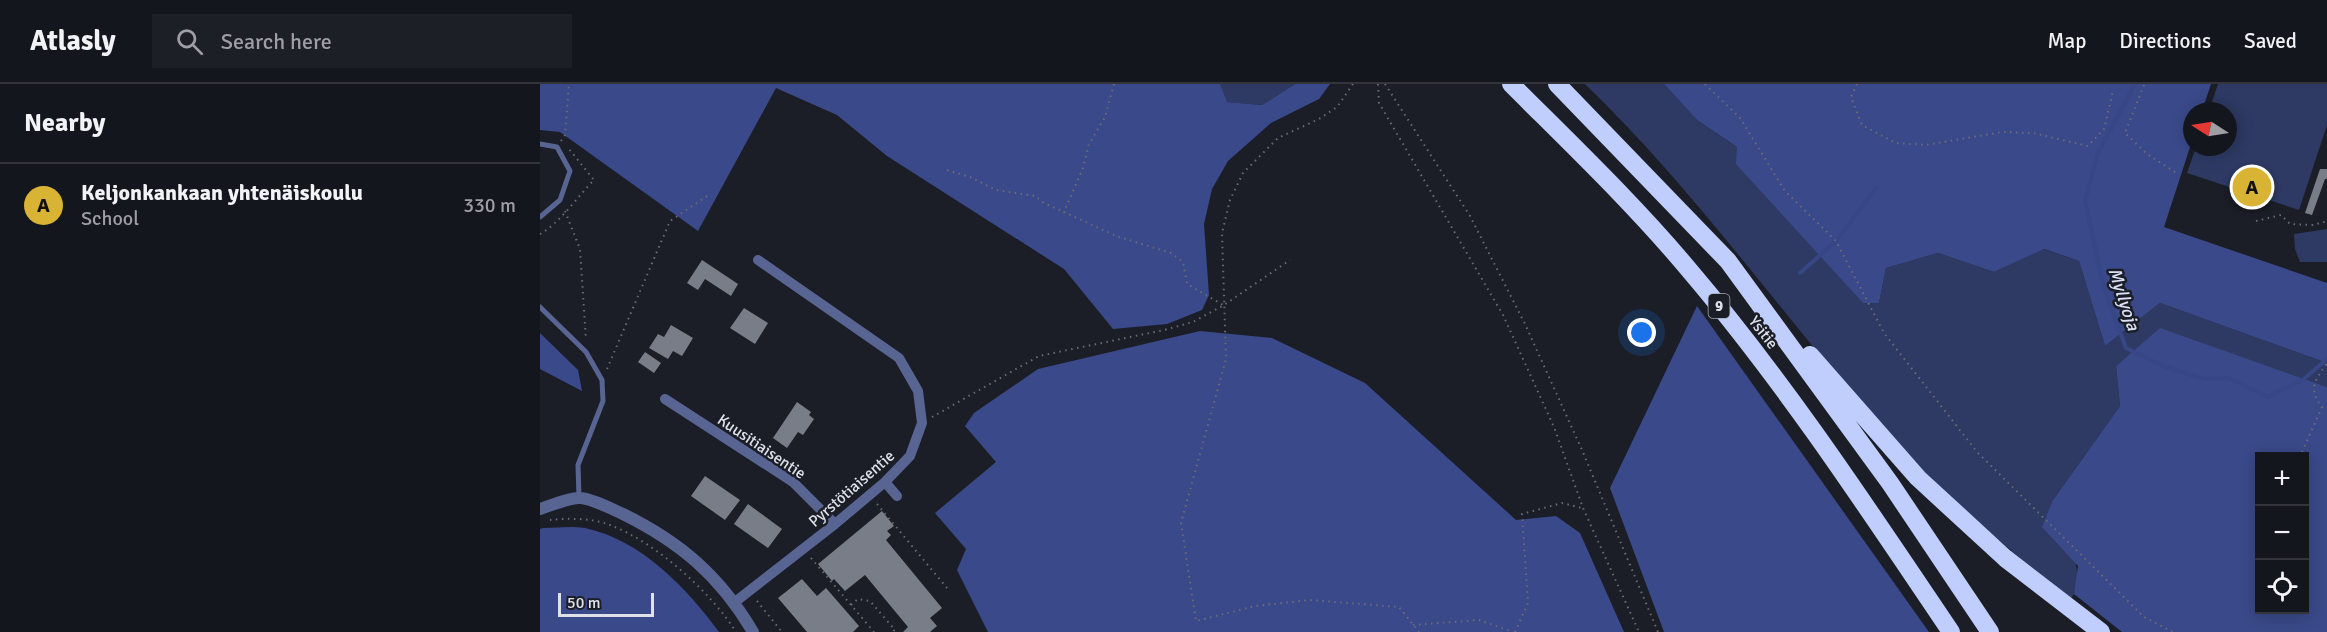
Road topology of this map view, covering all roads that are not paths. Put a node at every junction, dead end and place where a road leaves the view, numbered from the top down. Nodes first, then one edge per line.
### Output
1 (1511, 84) edge
2 (1557, 84) edge
3 (540, 144) edge
4 (540, 217) edge
5 (758, 260) dead end
6 (1728, 261) junction
7 (540, 307) edge
8 (665, 399) dead end
9 (885, 482) junction
10 (897, 496) dead end
11 (579, 497) junction
12 (540, 509) edge
13 (835, 524) junction
14 (735, 602) junction
15 (753, 632) edge
16 (1951, 632) edge
17 (1990, 632) edge
18 (2101, 632) edge

1 - 16 highway, Ysitie / 9
2 - 6 highway, Ysitie / 9
3 - 4 lane
5 - 9 street, Pyrstötiaisentie
6 - 17 highway, Ysitie / 9
6 - 18 highway
7 - 11 lane
8 - 13 street, Kuusitiaisentie
9 - 10 street
9 - 13 street, Pyrstötiaisentie
11 - 12 street
11 - 14 street
13 - 14 street, Pyrstötiaisentie
14 - 15 street

